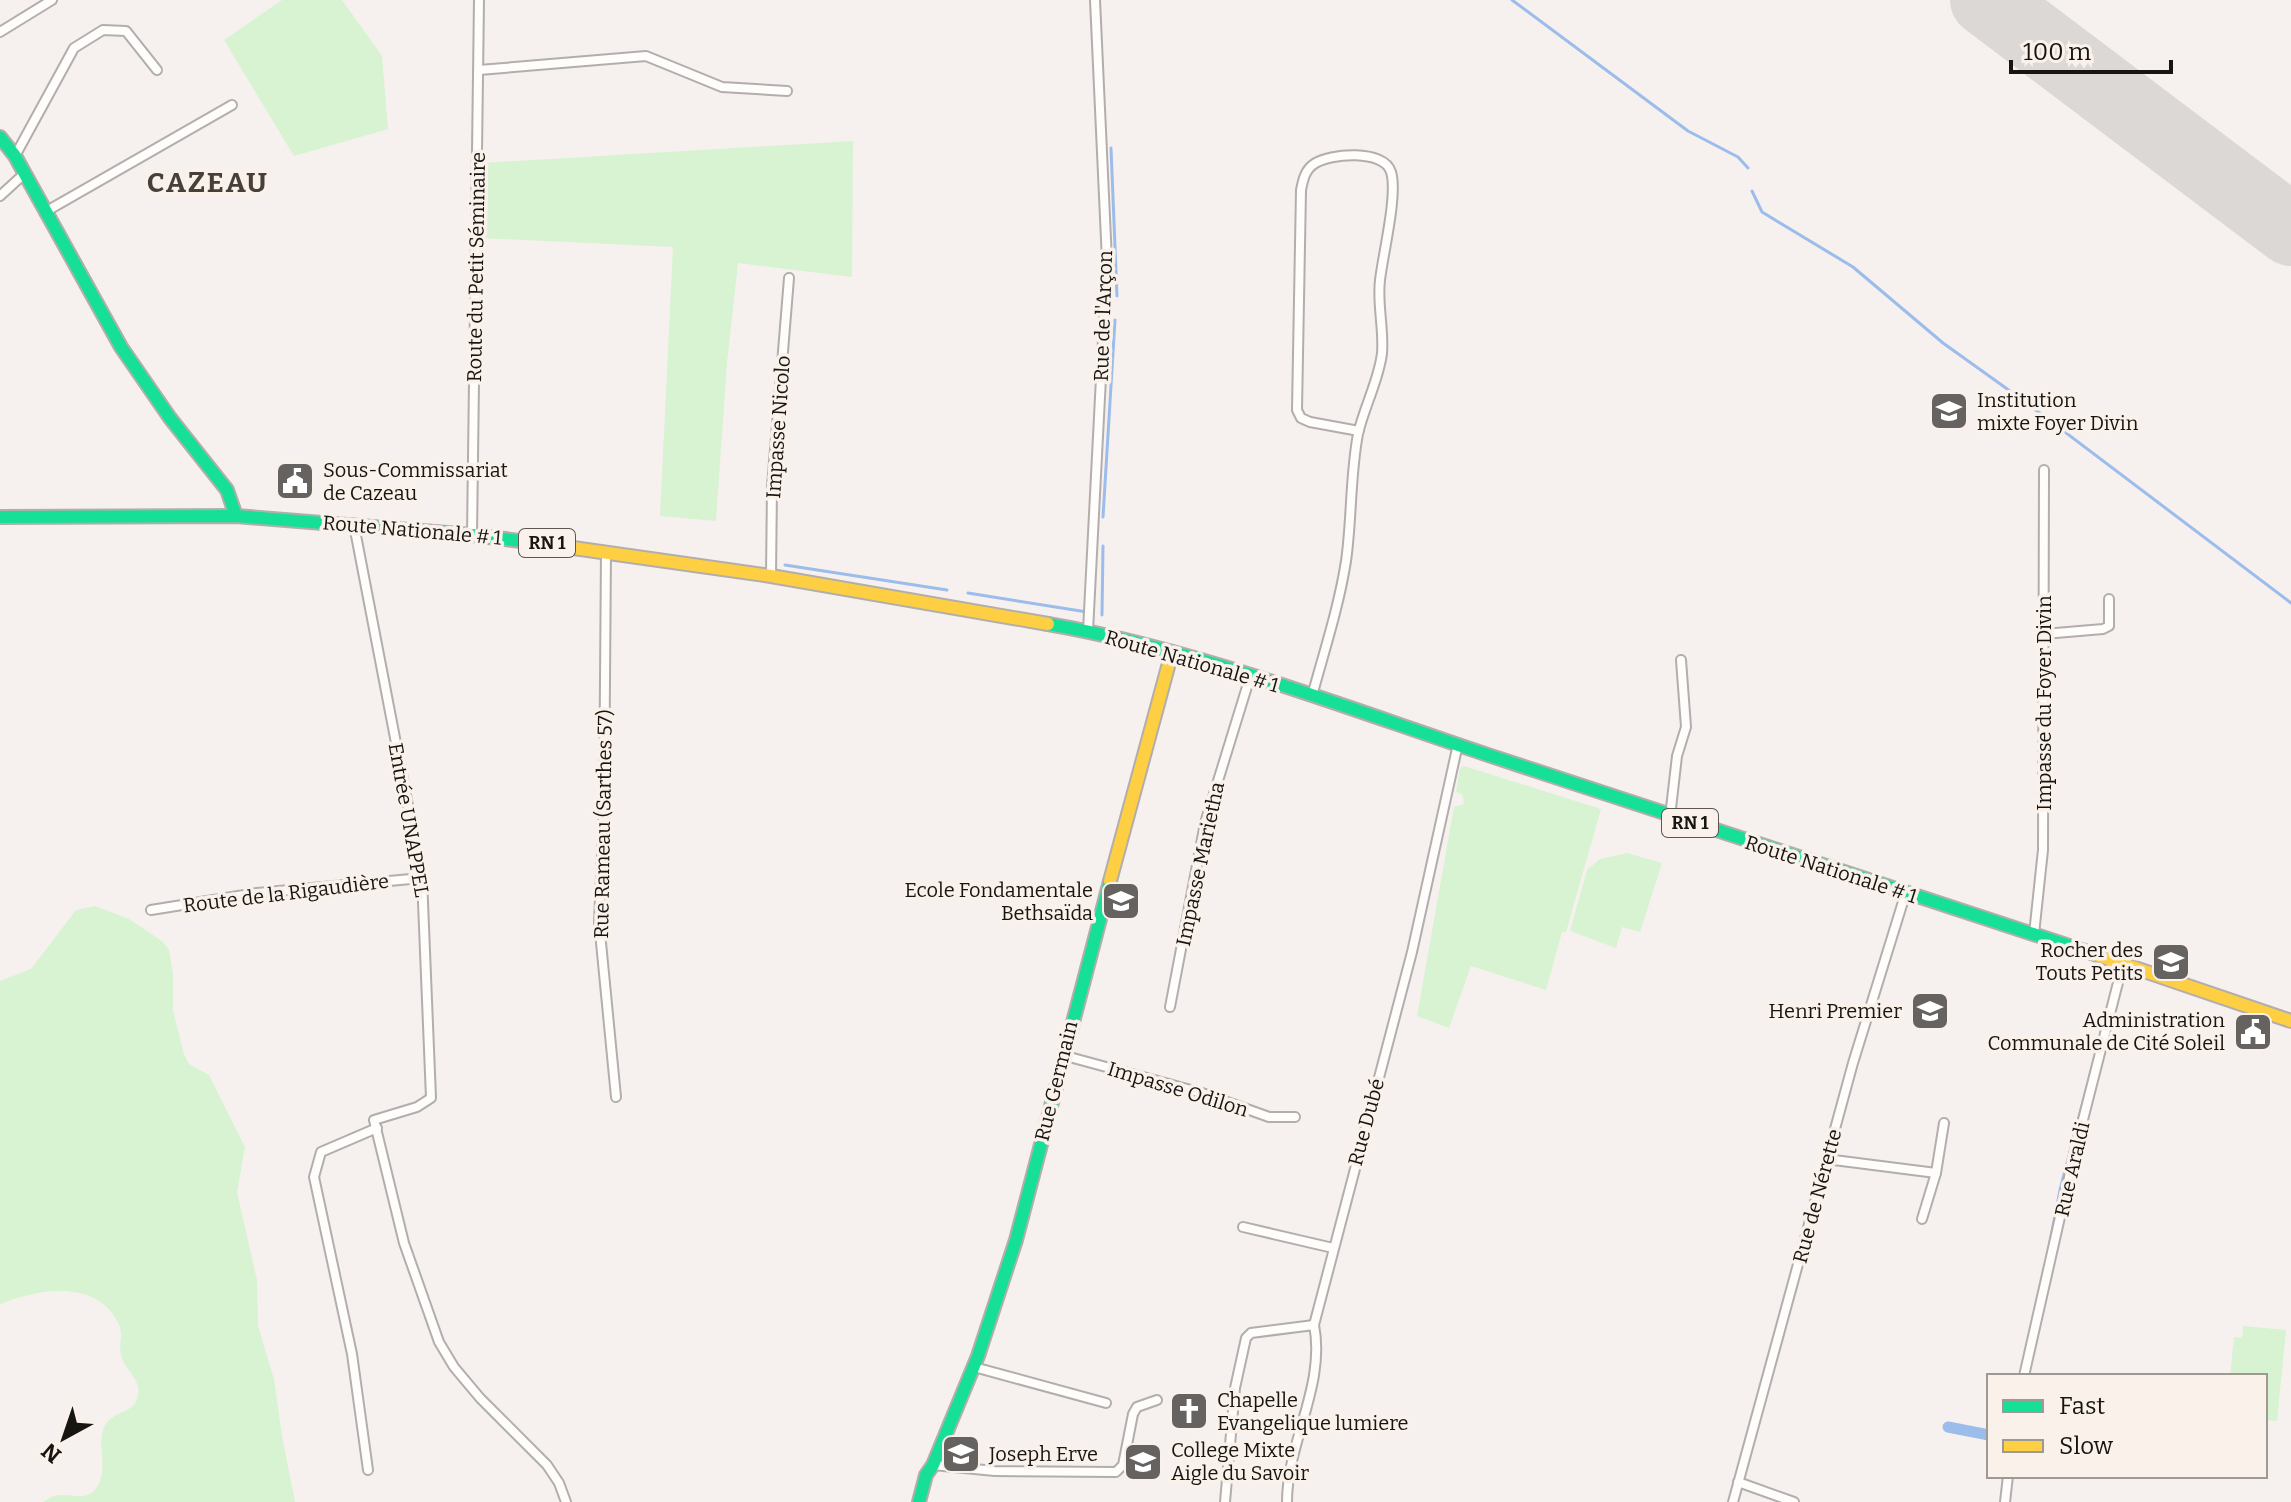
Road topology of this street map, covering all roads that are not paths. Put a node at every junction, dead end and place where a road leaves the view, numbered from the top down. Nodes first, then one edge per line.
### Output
1 (52, 0) edge
2 (479, 0) edge
3 (1095, 0) edge
4 (0, 32) edge
5 (157, 70) dead end
6 (479, 70) junction
7 (787, 91) dead end
8 (232, 105) dead end
9 (0, 137) edge
10 (15, 156) junction
11 (24, 174) junction
12 (0, 196) edge
13 (45, 212) junction
14 (789, 278) dead end
15 (1359, 431) junction
16 (2044, 470) dead end
17 (236, 516) junction
18 (0, 517) edge
19 (354, 525) junction
20 (472, 535) junction
21 (606, 551) junction
22 (771, 576) junction
23 (2109, 599) dead end
24 (1088, 631) junction
25 (2044, 634) junction
26 (1172, 652) junction
27 (1681, 660) dead end
28 (1250, 677) junction
29 (1312, 696) junction
30 (1458, 744) junction
31 (1670, 817) junction
32 (422, 878) junction
33 (1906, 892) junction
34 (151, 910) dead end
35 (2034, 934) junction
36 (2123, 963) junction
37 (1170, 1007) dead end
38 (2291, 1021) edge
39 (1062, 1055) junction
40 (616, 1097) dead end
41 (1295, 1117) dead end
42 (1944, 1123) dead end
43 (375, 1124) junction
44 (1826, 1159) junction
45 (1936, 1173) junction
46 (1922, 1219) dead end
47 (1243, 1227) dead end
48 (1333, 1248) junction
49 (1314, 1325) junction
50 (974, 1367) junction
51 (2024, 1374) edge
52 (1157, 1400) dead end
53 (1106, 1403) dead end
54 (933, 1465) junction
55 (368, 1470) dead end
56 (2008, 1478) edge
57 (1738, 1482) junction
58 (566, 1502) edge
59 (919, 1502) edge
60 (1225, 1502) edge
61 (1287, 1502) edge
62 (1733, 1502) edge
63 (1794, 1502) edge
64 (2005, 1502) edge

1 - 4 street
2 - 6 street, Route du Petit Séminaire
3 - 24 street, Rue de l'Arçon
5 - 10 street
6 - 7 street
6 - 20 street, Route du Petit Séminaire
8 - 13 street
9 - 10 main road
10 - 11 main road
11 - 12 street
11 - 13 main road
13 - 17 main road
14 - 22 street, Impasse Nicolo
15 - 15 street
15 - 29 street
16 - 25 street, Impasse du Foyer Divin
17 - 18 main road, Route Nationale # 1 / RN 1
17 - 19 main road, Route Nationale # 1 / RN 1
19 - 20 main road, Route Nationale # 1 / RN 1
19 - 32 street, Entrée UNAPPEL
20 - 21 main road, Route Nationale # 1 / RN 1
21 - 22 main road, Route Nationale # 1 / RN 1
21 - 40 street, Rue Rameau (Sarthes 57)
22 - 24 main road, Route Nationale # 1 / RN 1
23 - 25 street
24 - 26 main road, Route Nationale # 1 / RN 1
25 - 35 street, Impasse du Foyer Divin
26 - 28 main road, Route Nationale # 1 / RN 1
26 - 39 main road, Rue Germain
27 - 31 street
28 - 29 main road, Route Nationale # 1 / RN 1
28 - 37 street, Impasse Marietha
29 - 30 main road, Route Nationale # 1 / RN 1
30 - 31 main road, Route Nationale # 1 / RN 1
30 - 48 street, Rue Dubé
31 - 33 main road, Route Nationale # 1 / RN 1
32 - 34 street, Route de la Rigaudière
32 - 43 street, Entrée UNAPPEL
33 - 35 main road, Route Nationale # 1 / RN 1
33 - 44 street, Rue de Nérette
35 - 36 main road, Route Nationale # 1 / RN 1
36 - 38 main road, Route Nationale # 1 / RN 1
36 - 51 street, Rue Araldi
39 - 41 street, Impasse Odilon
39 - 50 main road, Rue Germain
42 - 45 street
43 - 55 street, Entrée UNAPPEL
43 - 58 street
44 - 45 street
44 - 57 street, Rue de Nérette
45 - 46 street
47 - 48 street
48 - 49 street, Rue Dubé
49 - 60 street
49 - 61 street, Rue Dubé
50 - 53 street
50 - 54 main road, Rue Germain
52 - 54 street
54 - 59 main road, Rue Germain
56 - 64 street
57 - 62 street, Rue de Nérette
57 - 63 street

